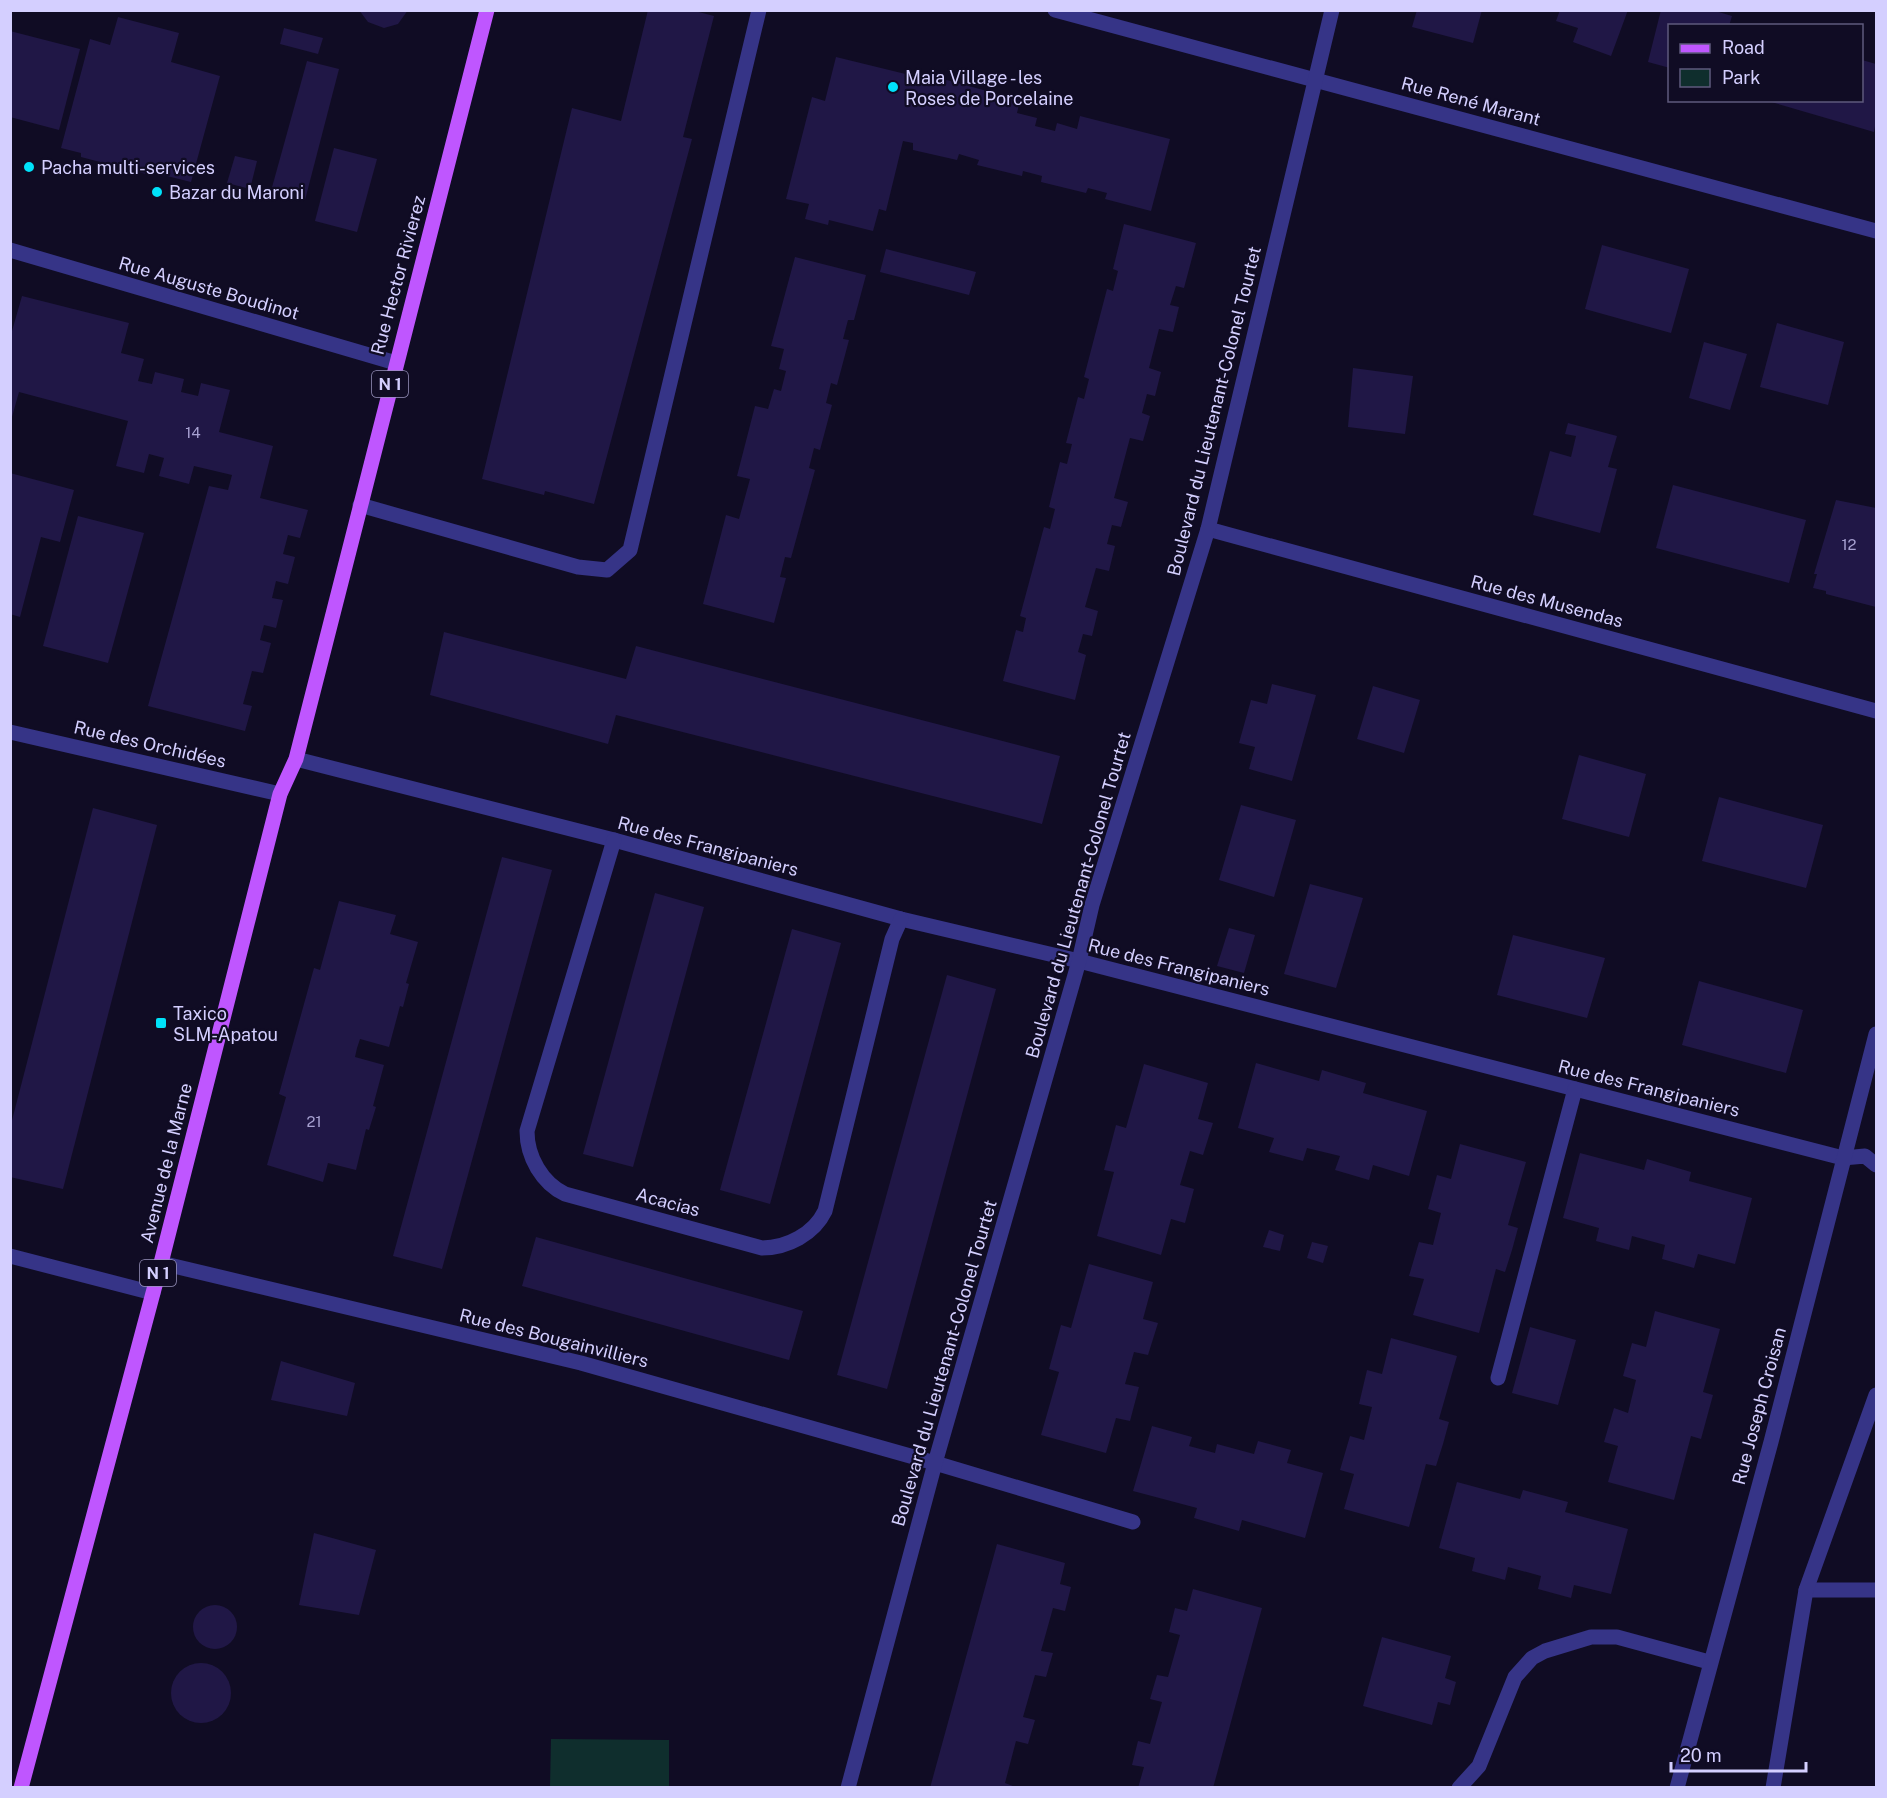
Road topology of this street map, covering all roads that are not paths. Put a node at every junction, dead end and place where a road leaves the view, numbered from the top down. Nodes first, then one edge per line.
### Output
1 (487, 10) edge
2 (759, 10) edge
3 (1055, 10) edge
4 (1332, 10) edge
5 (1314, 78) junction
6 (1876, 231) edge
7 (10, 250) edge
8 (396, 363) junction
9 (360, 505) junction
10 (1208, 529) junction
11 (1876, 711) edge
12 (10, 732) edge
13 (296, 759) junction
14 (280, 794) junction
15 (614, 840) junction
16 (901, 919) junction
17 (1079, 961) junction
18 (1876, 1034) edge
19 (1575, 1089) junction
20 (1843, 1158) junction
21 (1876, 1165) edge
22 (10, 1256) edge
23 (160, 1263) junction
24 (153, 1293) junction
25 (1497, 1378) dead end
26 (1876, 1395) edge
27 (935, 1463) junction
28 (1133, 1522) dead end
29 (1806, 1590) junction
30 (1876, 1590) edge
31 (1709, 1662) junction
32 (21, 1788) edge
33 (848, 1788) edge
34 (1459, 1788) edge
35 (1677, 1788) edge
36 (1773, 1788) edge

1 - 8 main road, Rue Hector Rivierez / N 1
2 - 9 street
3 - 5 street, Rue René Marant
4 - 5 street, Boulevard du Lieutenant-Colonel Tourtet
5 - 6 street, Rue René Marant
5 - 10 street, Boulevard du Lieutenant-Colonel Tourtet
7 - 8 street, Rue Auguste Boudinot
8 - 9 main road, Rue Hector Rivierez / N 1
9 - 13 main road, Rue Hector Rivierez / N 1
10 - 11 street, Rue des Musendas
10 - 17 street, Boulevard du Lieutenant-Colonel Tourtet
12 - 14 street, Rue des Orchidées
13 - 14 main road, Avenue de la Marne / N 1
13 - 15 street, Rue des Frangipaniers
14 - 23 main road, Avenue de la Marne / N 1
15 - 16 street, Rue des Frangipaniers
15 - 16 street, Acacias
16 - 17 street, Rue des Frangipaniers
17 - 19 street, Rue des Frangipaniers
17 - 27 street, Boulevard du Lieutenant-Colonel Tourtet
18 - 20 street, Rue Joseph Croisan
19 - 20 street, Rue des Frangipaniers
19 - 25 street
20 - 21 street, Rue des Frangipaniers
20 - 31 street, Rue Joseph Croisan
22 - 24 street
23 - 24 main road, Avenue de la Marne / N 1
23 - 27 street, Rue des Bougainvilliers
24 - 32 main road, Avenue de la Marne / N 1
26 - 29 street
27 - 28 street, Rue des Bougainvilliers
27 - 33 street, Boulevard du Lieutenant-Colonel Tourtet
29 - 30 street
29 - 36 street
31 - 34 street
31 - 35 street, Rue Joseph Croisan

